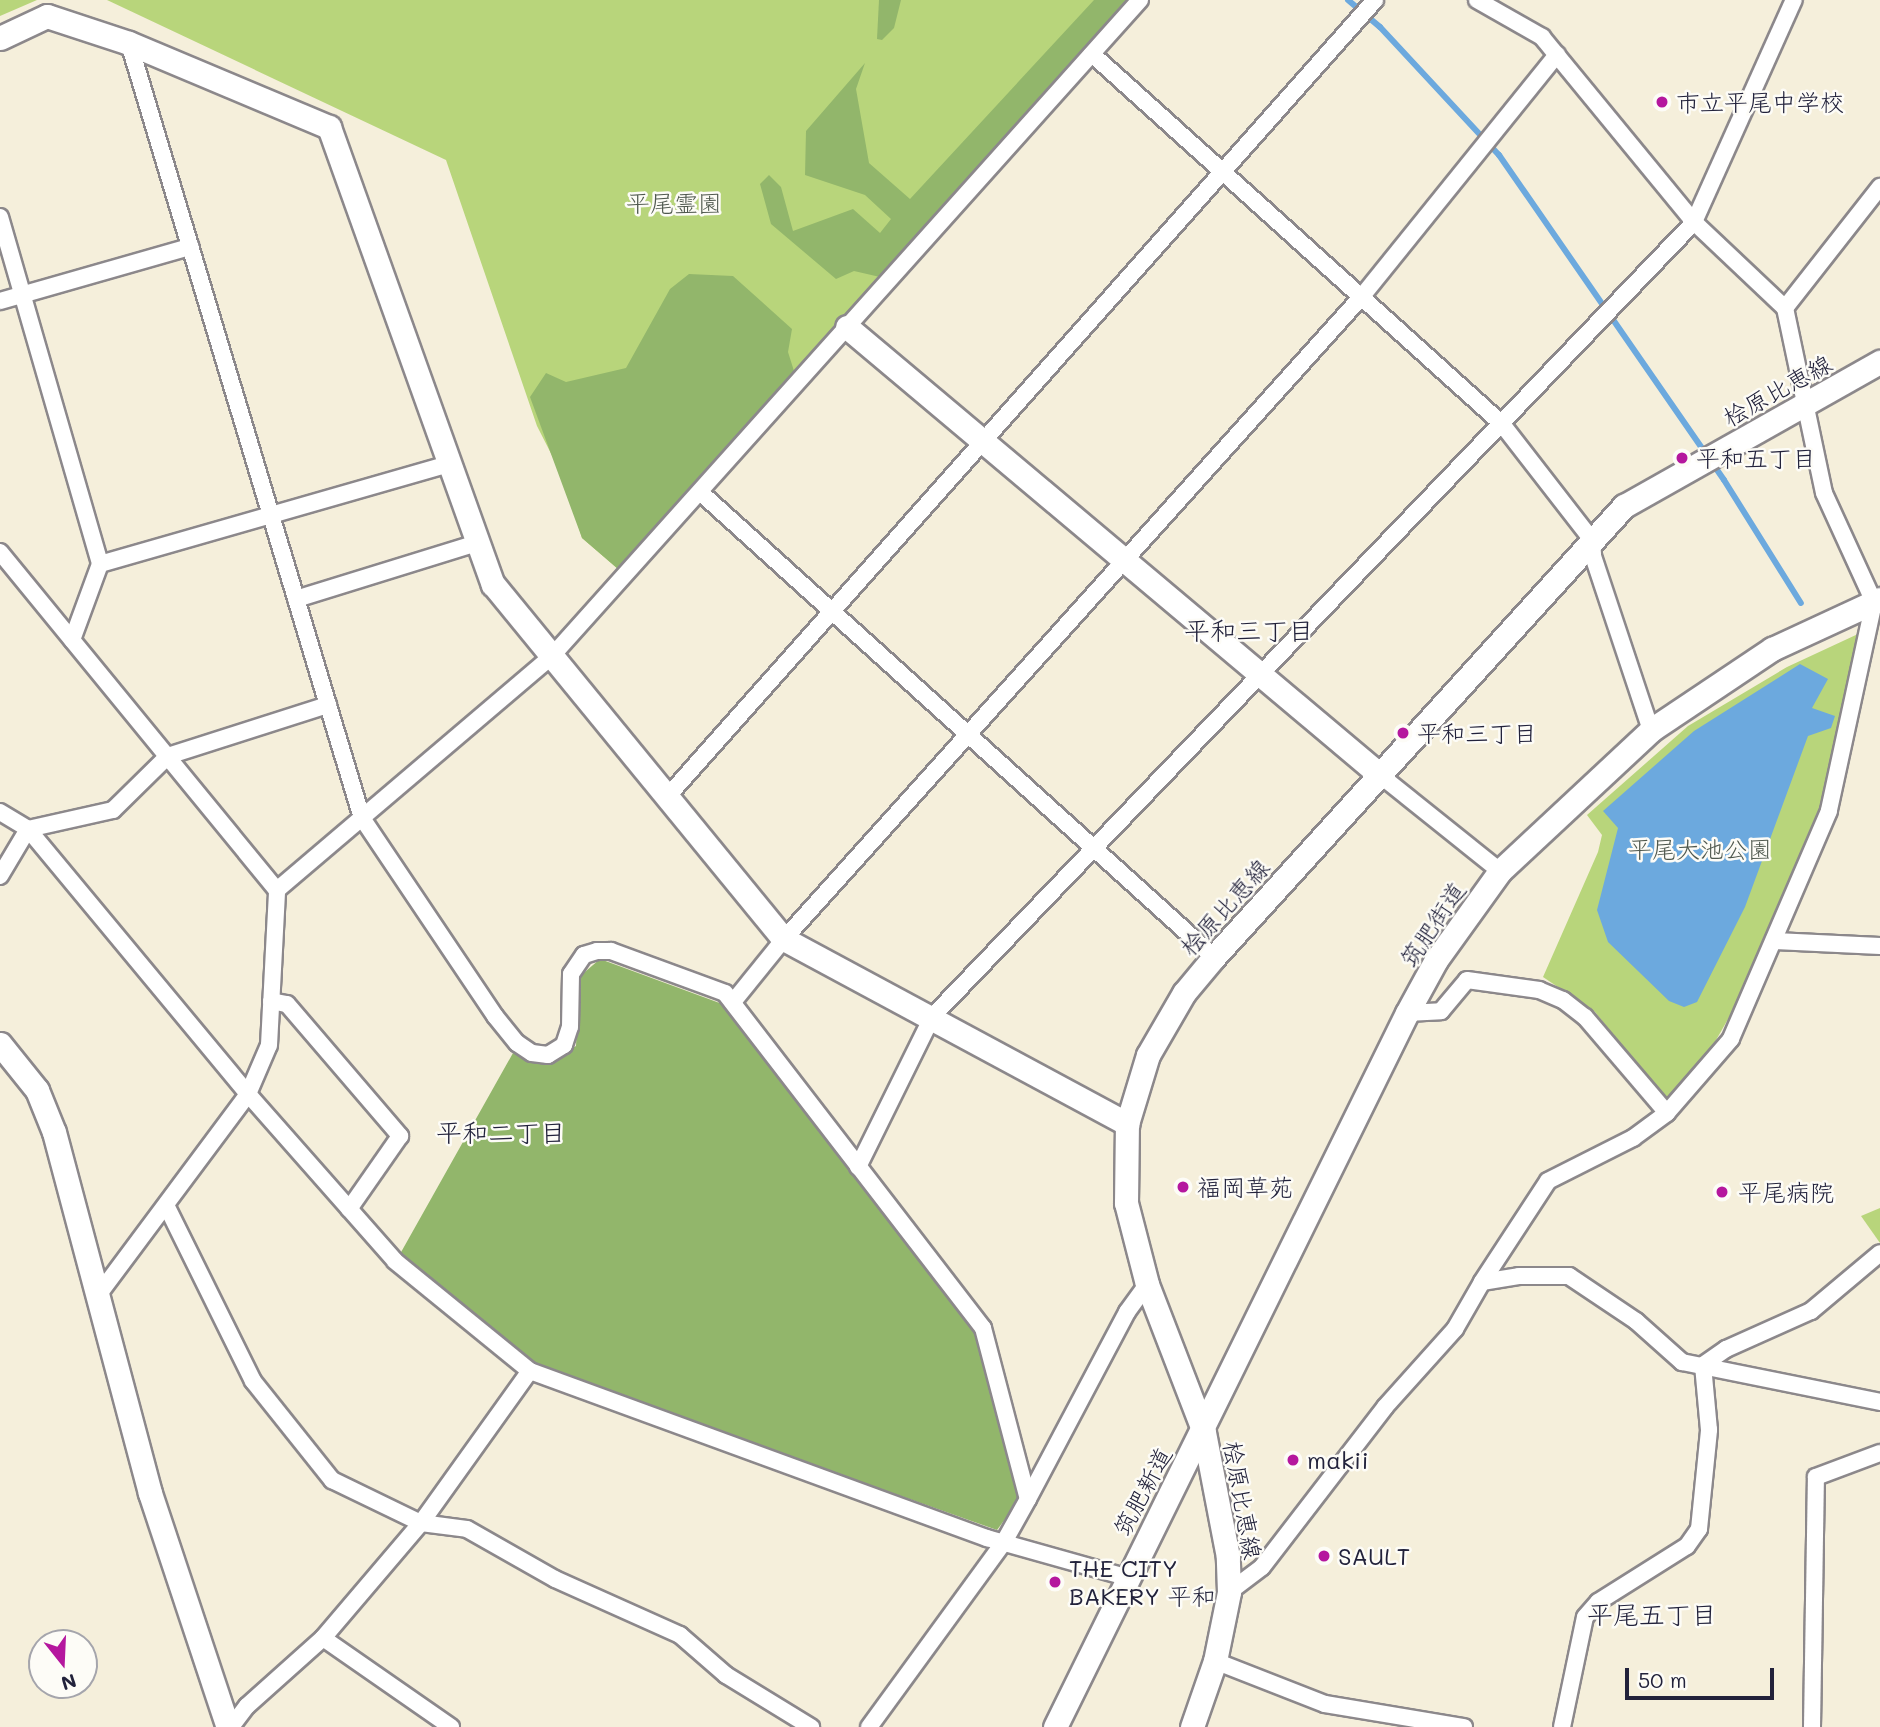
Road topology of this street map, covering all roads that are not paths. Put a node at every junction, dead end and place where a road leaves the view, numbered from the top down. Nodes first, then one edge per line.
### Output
1 (1140, 0) edge
2 (1375, 0) edge
3 (1477, 0) edge
4 (1794, 0) edge
5 (0, 38) edge
6 (129, 44) junction
7 (1092, 54) junction
8 (1557, 55) junction
9 (1225, 169) junction
10 (1880, 187) edge
11 (0, 217) edge
12 (1694, 222) junction
13 (190, 247) junction
14 (22, 294) junction
15 (1363, 295) junction
16 (0, 300) edge
17 (1785, 308) junction
18 (847, 327) junction
19 (1880, 362) edge
20 (1805, 406) junction
21 (1502, 424) junction
22 (982, 442) junction
23 (448, 464) junction
24 (700, 492) junction
25 (271, 515) junction
26 (1592, 540) junction
27 (477, 543) junction
28 (0, 552) edge
29 (1124, 561) junction
30 (100, 564) junction
31 (296, 599) junction
32 (1877, 601) edge
33 (832, 611) junction
34 (72, 640) junction
35 (552, 656) junction
36 (1261, 676) junction
37 (328, 705) junction
38 (1651, 730) junction
39 (969, 735) junction
40 (168, 756) junction
41 (1380, 775) junction
42 (667, 797) junction
43 (0, 813) edge
44 (362, 818) junction
45 (28, 829) junction
46 (1093, 847) junction
47 (1500, 871) junction
48 (0, 876) edge
49 (276, 890) junction
50 (784, 939) junction
51 (1775, 941) junction
52 (1880, 946) edge
53 (1214, 957) junction
54 (271, 1001) junction
55 (733, 1002) junction
56 (1407, 1013) junction
57 (932, 1017) junction
58 (0, 1044) edge
59 (248, 1094) junction
60 (1667, 1113) junction
61 (1128, 1124) junction
62 (858, 1167) junction
63 (167, 1207) junction
64 (349, 1209) junction
65 (1880, 1253) edge
66 (1482, 1282) junction
67 (1147, 1284) junction
68 (99, 1294) junction
69 (1703, 1365) junction
70 (530, 1371) junction
71 (1880, 1402) edge
72 (1205, 1432) junction
73 (1880, 1453) edge
74 (1028, 1499) junction
75 (421, 1523) junction
76 (1004, 1542) junction
77 (1126, 1577) junction
78 (1229, 1592) junction
79 (323, 1638) junction
80 (1215, 1661) junction
81 (230, 1727) edge
82 (451, 1727) edge
83 (811, 1727) edge
84 (869, 1727) edge
85 (1055, 1727) edge
86 (1192, 1727) edge
87 (1464, 1727) edge
88 (1562, 1727) edge
89 (1812, 1727) edge

1 - 7 street
2 - 9 street
3 - 8 street
4 - 12 street
5 - 6 street
6 - 13 street
6 - 23 street
7 - 9 street
7 - 18 street
8 - 12 street
8 - 15 street
9 - 15 street
9 - 22 street
10 - 17 street
11 - 14 street
12 - 17 street
12 - 21 street
13 - 14 street
13 - 25 street
14 - 16 street
14 - 30 street
15 - 21 street
15 - 29 street
17 - 20 street
18 - 22 street
18 - 24 street
19 - 20 street, 桧原比恵線
20 - 26 street, 桧原比恵線
20 - 32 street
21 - 26 street
21 - 36 street
22 - 29 street
22 - 33 street
23 - 25 street
23 - 27 street
24 - 33 street
24 - 35 street
25 - 30 street
25 - 31 street
26 - 38 street
26 - 41 street, 桧原比恵線
27 - 31 street
27 - 35 street
28 - 34 street
29 - 36 street
29 - 39 street
30 - 34 street
31 - 37 street
32 - 38 street, 筑肥街道
32 - 51 street
33 - 39 street
33 - 42 street
34 - 40 street
35 - 42 street
35 - 44 street
36 - 41 street
36 - 46 street
37 - 40 street
37 - 44 street
38 - 47 street, 筑肥街道
39 - 46 street
39 - 50 street
40 - 45 street
40 - 49 street
41 - 47 street
41 - 53 street, 桧原比恵線
42 - 50 street
43 - 45 street
44 - 49 street
44 - 55 street
45 - 48 street
45 - 59 street
46 - 53 street
46 - 57 street
47 - 56 street, 筑肥街道
49 - 54 street
50 - 55 street
50 - 57 street
51 - 52 street
51 - 60 street
53 - 61 street, 桧原比恵線
54 - 59 street
54 - 64 street
55 - 62 street
56 - 60 street
56 - 72 street, 筑肥街道
57 - 61 street
57 - 62 street
58 - 68 street
59 - 63 street
59 - 64 street
60 - 66 street
61 - 67 street, 桧原比恵線
62 - 74 street
63 - 68 street
63 - 75 street
64 - 70 street
65 - 69 street
66 - 69 street
66 - 78 street
67 - 72 street, 桧原比恵線
67 - 74 street
68 - 81 street
69 - 71 street
69 - 88 street
70 - 75 street
70 - 76 street
72 - 77 street, 筑肥新道
72 - 78 street, 桧原比恵線
73 - 89 street
74 - 76 street
75 - 79 street
75 - 83 street
76 - 77 street
76 - 84 street
77 - 85 street, 筑肥新道
78 - 80 street, 桧原比恵線
79 - 81 street
79 - 82 street
80 - 86 street, 桧原比恵線
80 - 87 street

